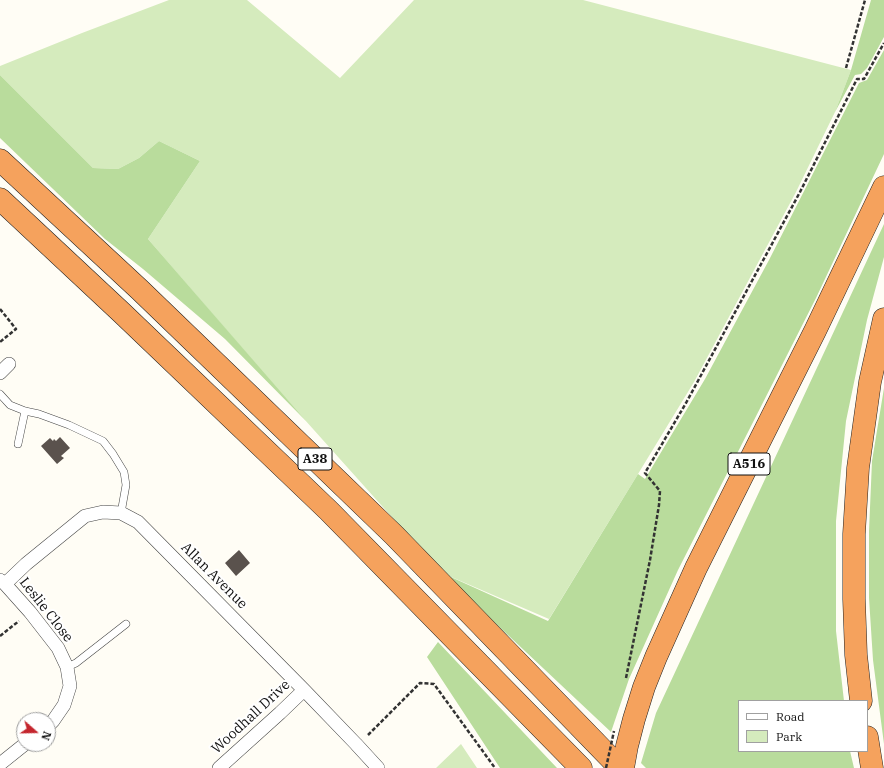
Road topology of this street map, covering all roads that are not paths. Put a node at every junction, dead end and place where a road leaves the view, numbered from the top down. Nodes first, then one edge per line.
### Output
1 (0, 160) edge
2 (884, 187) edge
3 (0, 199) edge
4 (884, 319) edge
5 (0, 394) edge
6 (25, 411) junction
7 (18, 444) dead end
8 (121, 514) junction
9 (2, 582) edge
10 (126, 624) dead end
11 (67, 667) junction
12 (304, 690) junction
13 (861, 700) edge
14 (56, 717) edge
15 (868, 743) edge
16 (16, 751) edge
17 (0, 764) edge
18 (219, 768) edge
19 (378, 768) edge
20 (581, 768) edge
21 (620, 768) edge
22 (623, 768) edge
23 (872, 768) edge

1 - 21 highway, A38
2 - 22 highway, A516
3 - 20 highway, A38
4 - 13 highway
5 - 6 lane
6 - 7 lane
6 - 8 lane
8 - 9 street, Allan Avenue
8 - 12 street, Allan Avenue
9 - 11 street, Leslie Close
10 - 11 lane
11 - 14 street, Leslie Close
12 - 18 street, Woodhall Drive
12 - 19 street, Allan Avenue
15 - 23 highway
16 - 17 street

